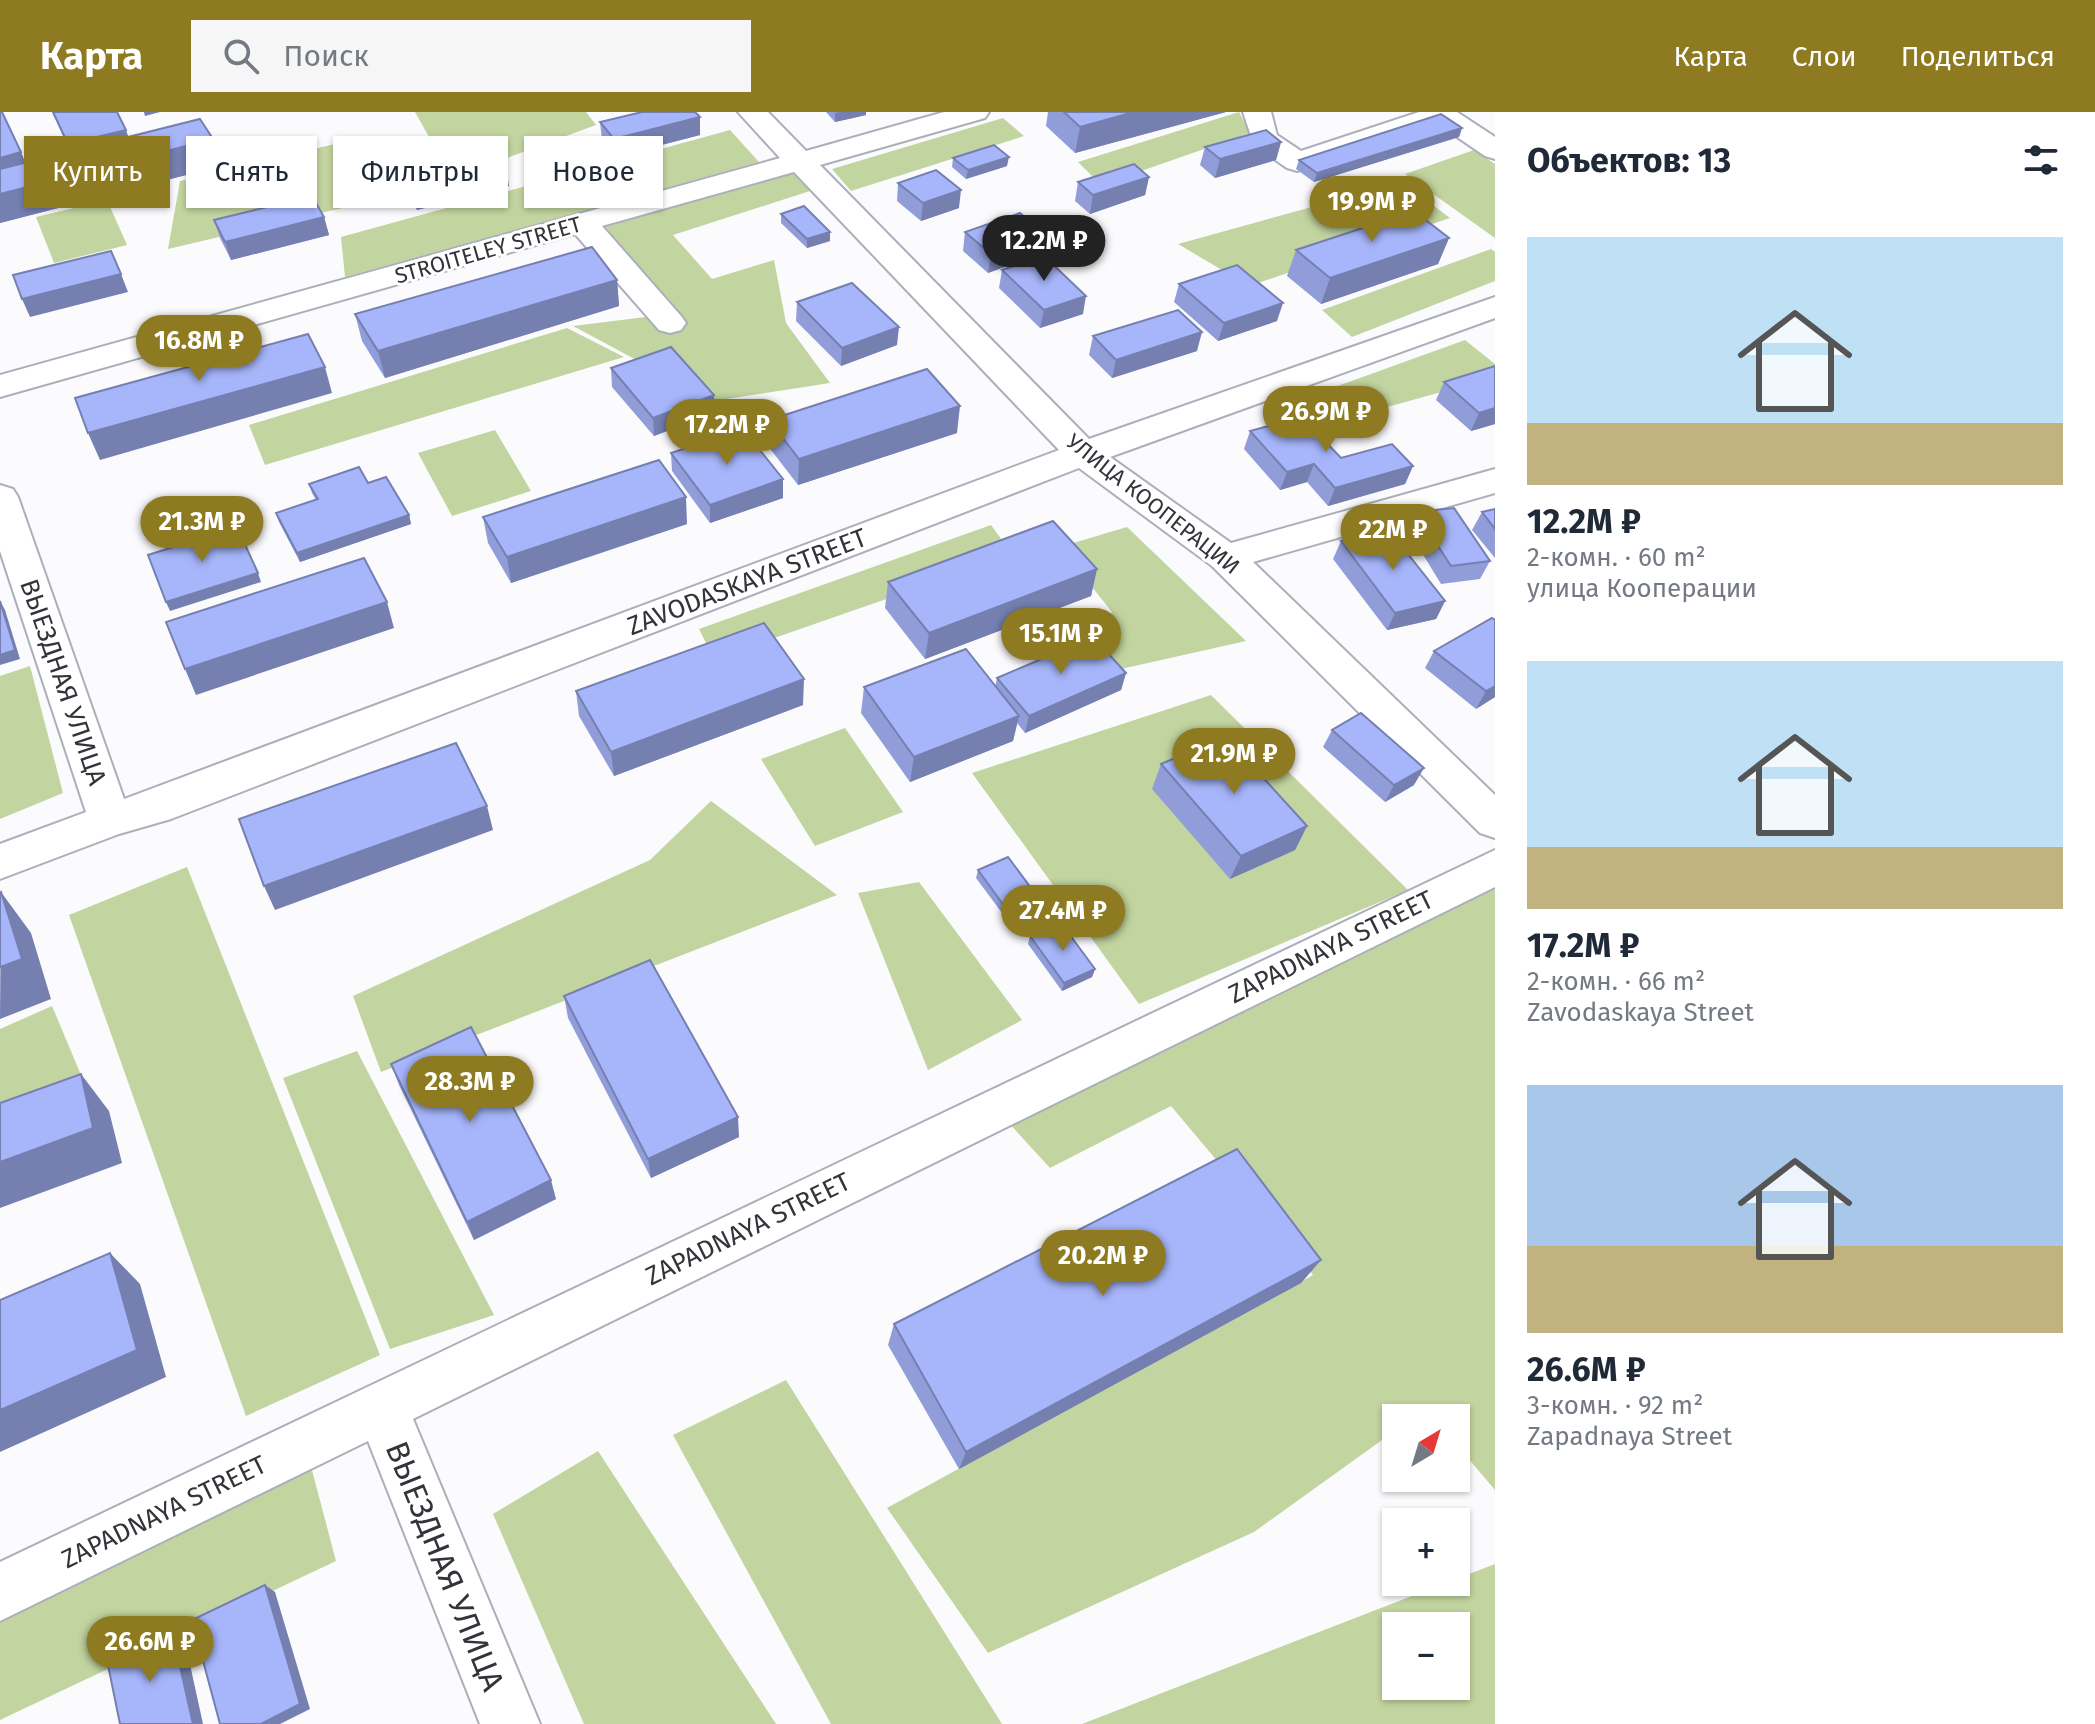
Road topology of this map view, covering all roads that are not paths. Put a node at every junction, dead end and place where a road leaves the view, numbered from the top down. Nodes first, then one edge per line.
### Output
1 (752, 112) edge
2 (975, 112) edge
3 (1257, 112) edge
4 (1495, 150) edge
5 (801, 163) junction
6 (583, 224) junction
7 (1495, 307) edge
8 (670, 323) dead end
9 (0, 386) edge
10 (1083, 454) junction
11 (1495, 481) edge
12 (0, 497) edge
13 (1225, 557) junction
14 (110, 820) junction
15 (1495, 821) edge
16 (0, 862) edge
17 (1495, 867) edge
18 (381, 1407) junction
19 (0, 1592) edge
20 (510, 1724) edge

1 - 5 street, УЛИЦА КООПЕРАЦИИ
2 - 5 street, STROITELEY STREET
3 - 4 street
5 - 6 street, STROITELEY STREET
5 - 10 street, УЛИЦА КООПЕРАЦИИ
6 - 8 street
6 - 9 street, STROITELEY STREET
7 - 10 street, ZAVODASKAYA STREET
10 - 13 street, УЛИЦА КООПЕРАЦИИ
10 - 14 street, ZAVODASKAYA STREET
11 - 13 street
12 - 14 street, ВЫЕЗДНАЯ УЛИЦА
13 - 15 street, УЛИЦА КООПЕРАЦИИ
14 - 16 street, ZAVODASKAYA STREET
17 - 18 street, ZAPADNAYA STREET
18 - 19 street, ZAPADNAYA STREET
18 - 20 street, ВЫЕЗДНАЯ УЛИЦА

